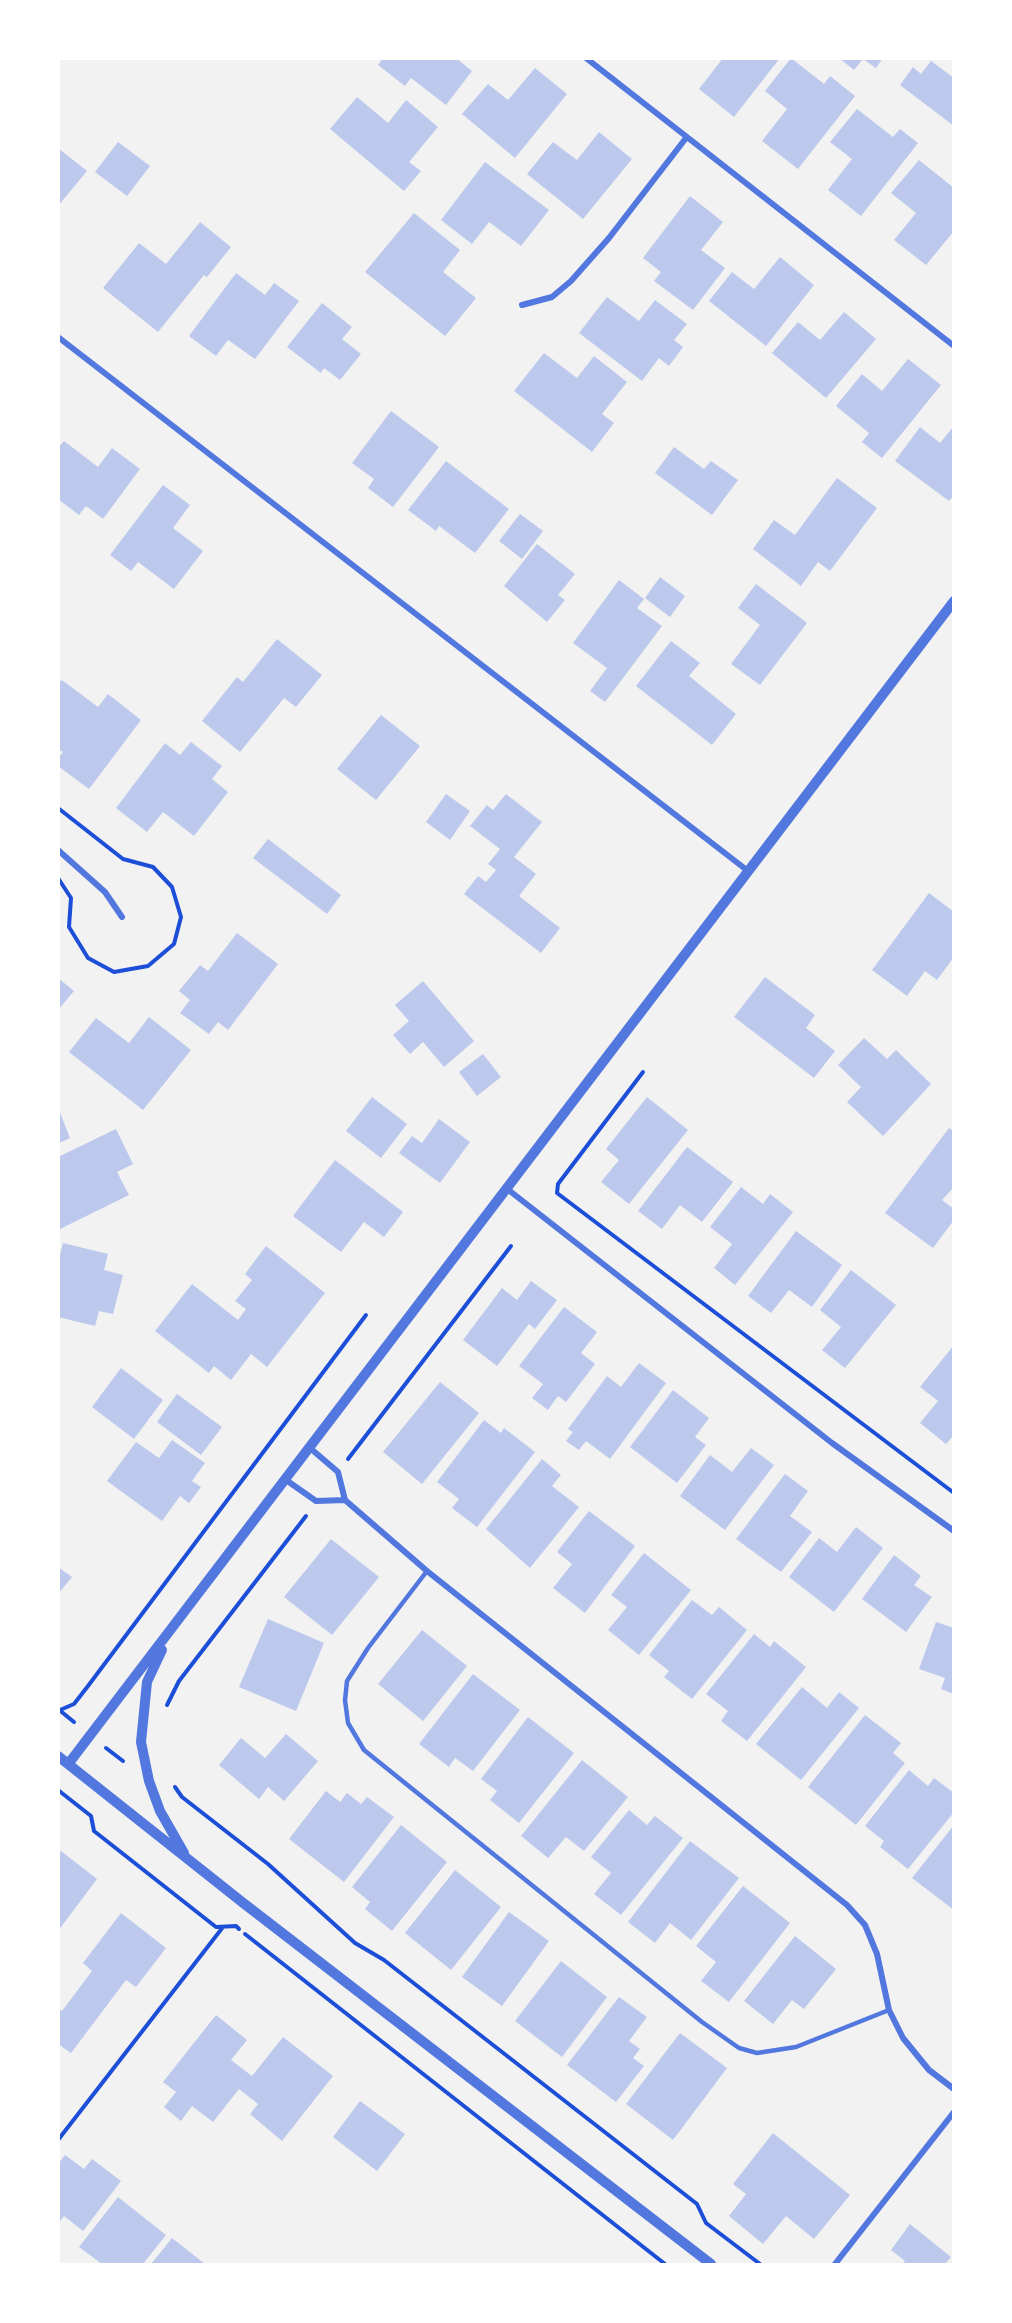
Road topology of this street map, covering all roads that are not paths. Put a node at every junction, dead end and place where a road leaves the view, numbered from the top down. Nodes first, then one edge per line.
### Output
1 (586, 58) edge
2 (686, 138) junction
3 (522, 305) dead end
4 (58, 337) edge
5 (954, 346) edge
6 (954, 601) edge
7 (58, 850) edge
8 (748, 871) junction
9 (122, 917) dead end
10 (506, 1188) junction
11 (310, 1449) junction
12 (286, 1480) junction
13 (345, 1500) junction
14 (954, 1531) edge
15 (427, 1571) junction
16 (175, 1625) junction
17 (58, 1756) edge
18 (69, 1763) junction
19 (187, 1858) junction
20 (889, 2010) junction
21 (954, 2090) edge
22 (954, 2112) edge
23 (711, 2265) edge
24 (835, 2265) edge

1 - 2 street
2 - 3 street
2 - 5 street
4 - 8 street
6 - 8 street
7 - 9 street
8 - 10 street
10 - 11 street
10 - 14 street
11 - 12 street
11 - 13 street
12 - 13 street
12 - 16 street
13 - 15 street
15 - 20 street
15 - 20 lane
16 - 18 street
16 - 19 street
17 - 18 street
18 - 19 street
19 - 23 street
20 - 21 street
22 - 24 street

